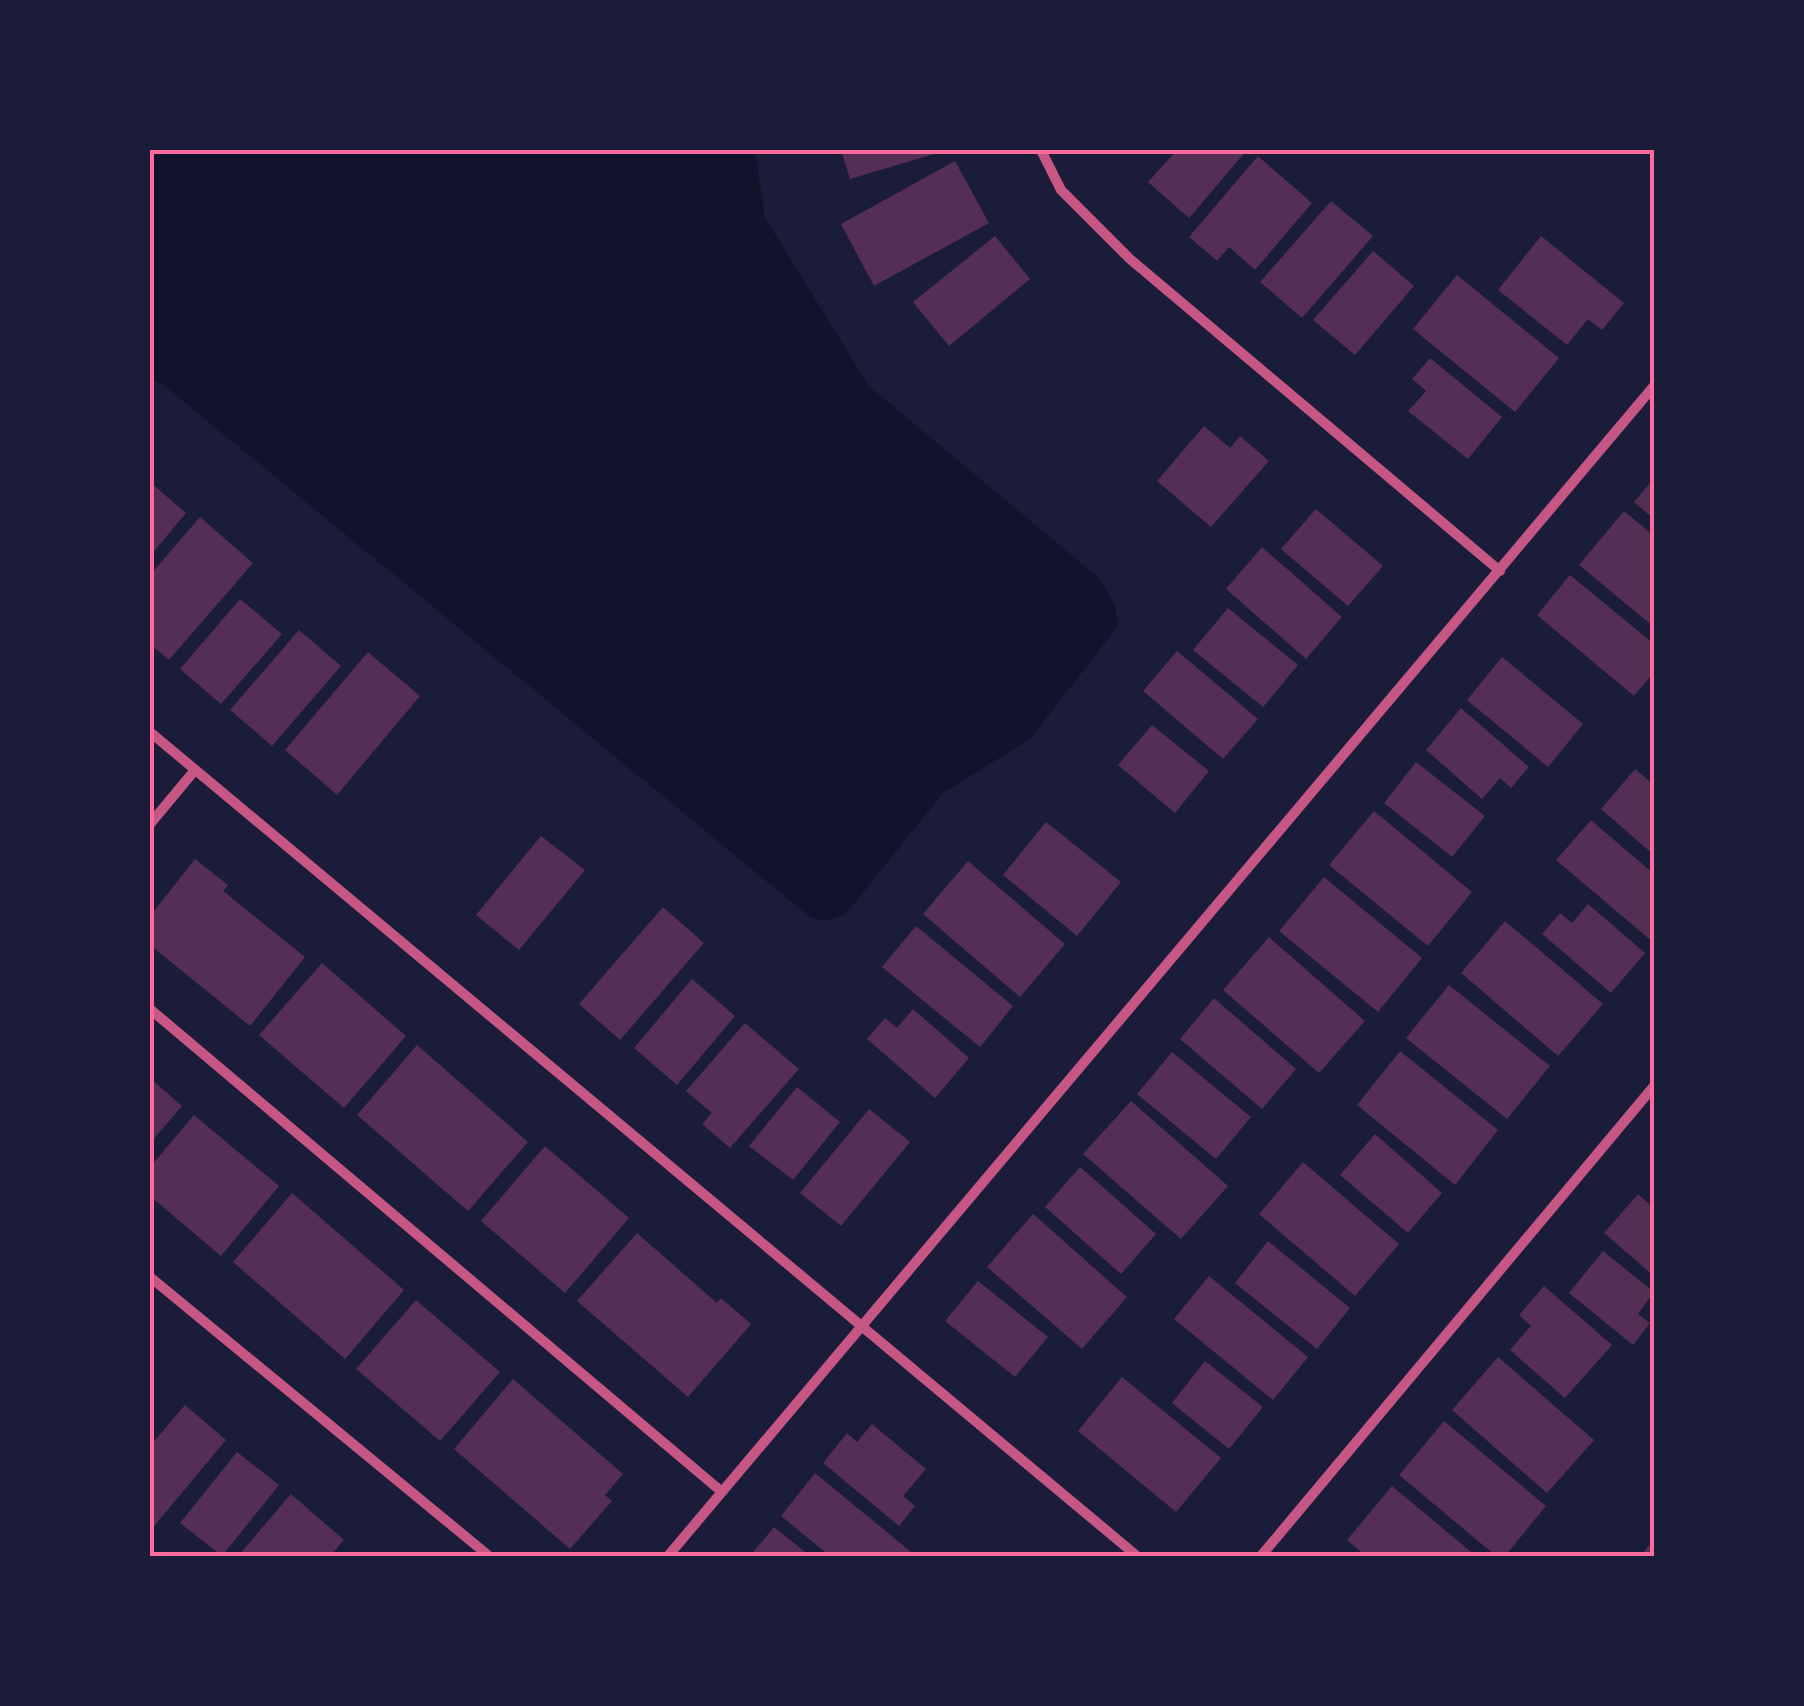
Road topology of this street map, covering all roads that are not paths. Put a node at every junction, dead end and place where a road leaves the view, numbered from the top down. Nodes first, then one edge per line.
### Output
1 (1040, 150) edge
2 (1654, 386) edge
3 (1500, 571) junction
4 (150, 732) edge
5 (196, 770) junction
6 (150, 824) edge
7 (150, 1009) edge
8 (1654, 1086) edge
9 (150, 1278) edge
10 (862, 1325) junction
11 (722, 1492) junction
12 (489, 1556) edge
13 (668, 1556) edge
14 (1138, 1556) edge
15 (1262, 1556) edge

1 - 3 street
2 - 3 street
3 - 10 street
4 - 5 street
5 - 6 street
5 - 10 street
7 - 11 street
8 - 15 street
9 - 12 street
10 - 11 street
10 - 14 street
11 - 13 street

